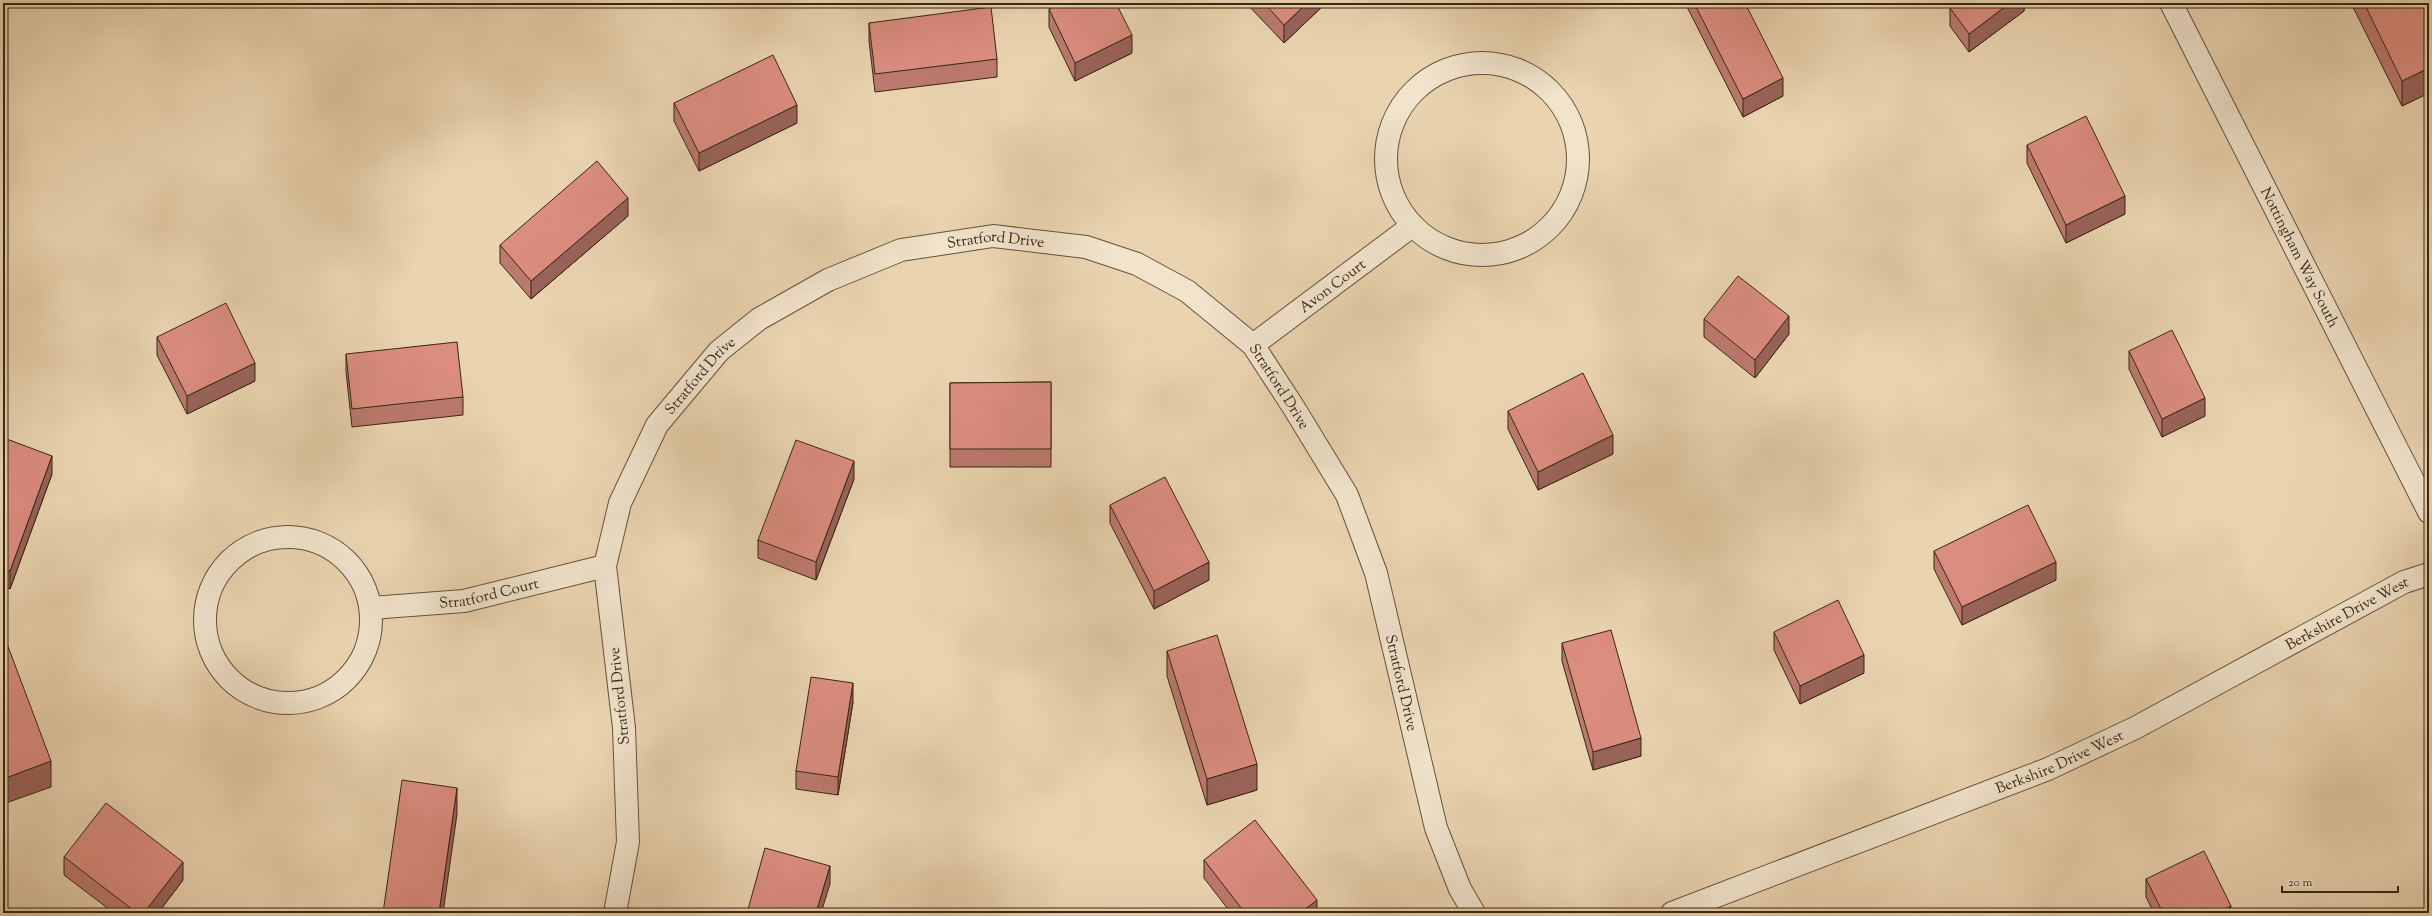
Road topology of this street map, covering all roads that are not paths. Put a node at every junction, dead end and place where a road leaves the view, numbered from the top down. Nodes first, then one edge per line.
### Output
1 (2171, 3) edge
2 (1412, 226) junction
3 (1253, 345) junction
4 (2429, 512) edge
5 (605, 566) junction
6 (2429, 574) edge
7 (371, 608) junction
8 (616, 913) edge
9 (1474, 913) edge
10 (1672, 913) edge

1 - 4 street, Nottingham Way South
2 - 2 street
2 - 3 street, Avon Court
3 - 5 street, Stratford Drive
3 - 9 street, Stratford Drive
5 - 7 street, Stratford Court
5 - 8 street, Stratford Drive
6 - 10 street, Berkshire Drive West
7 - 7 street

